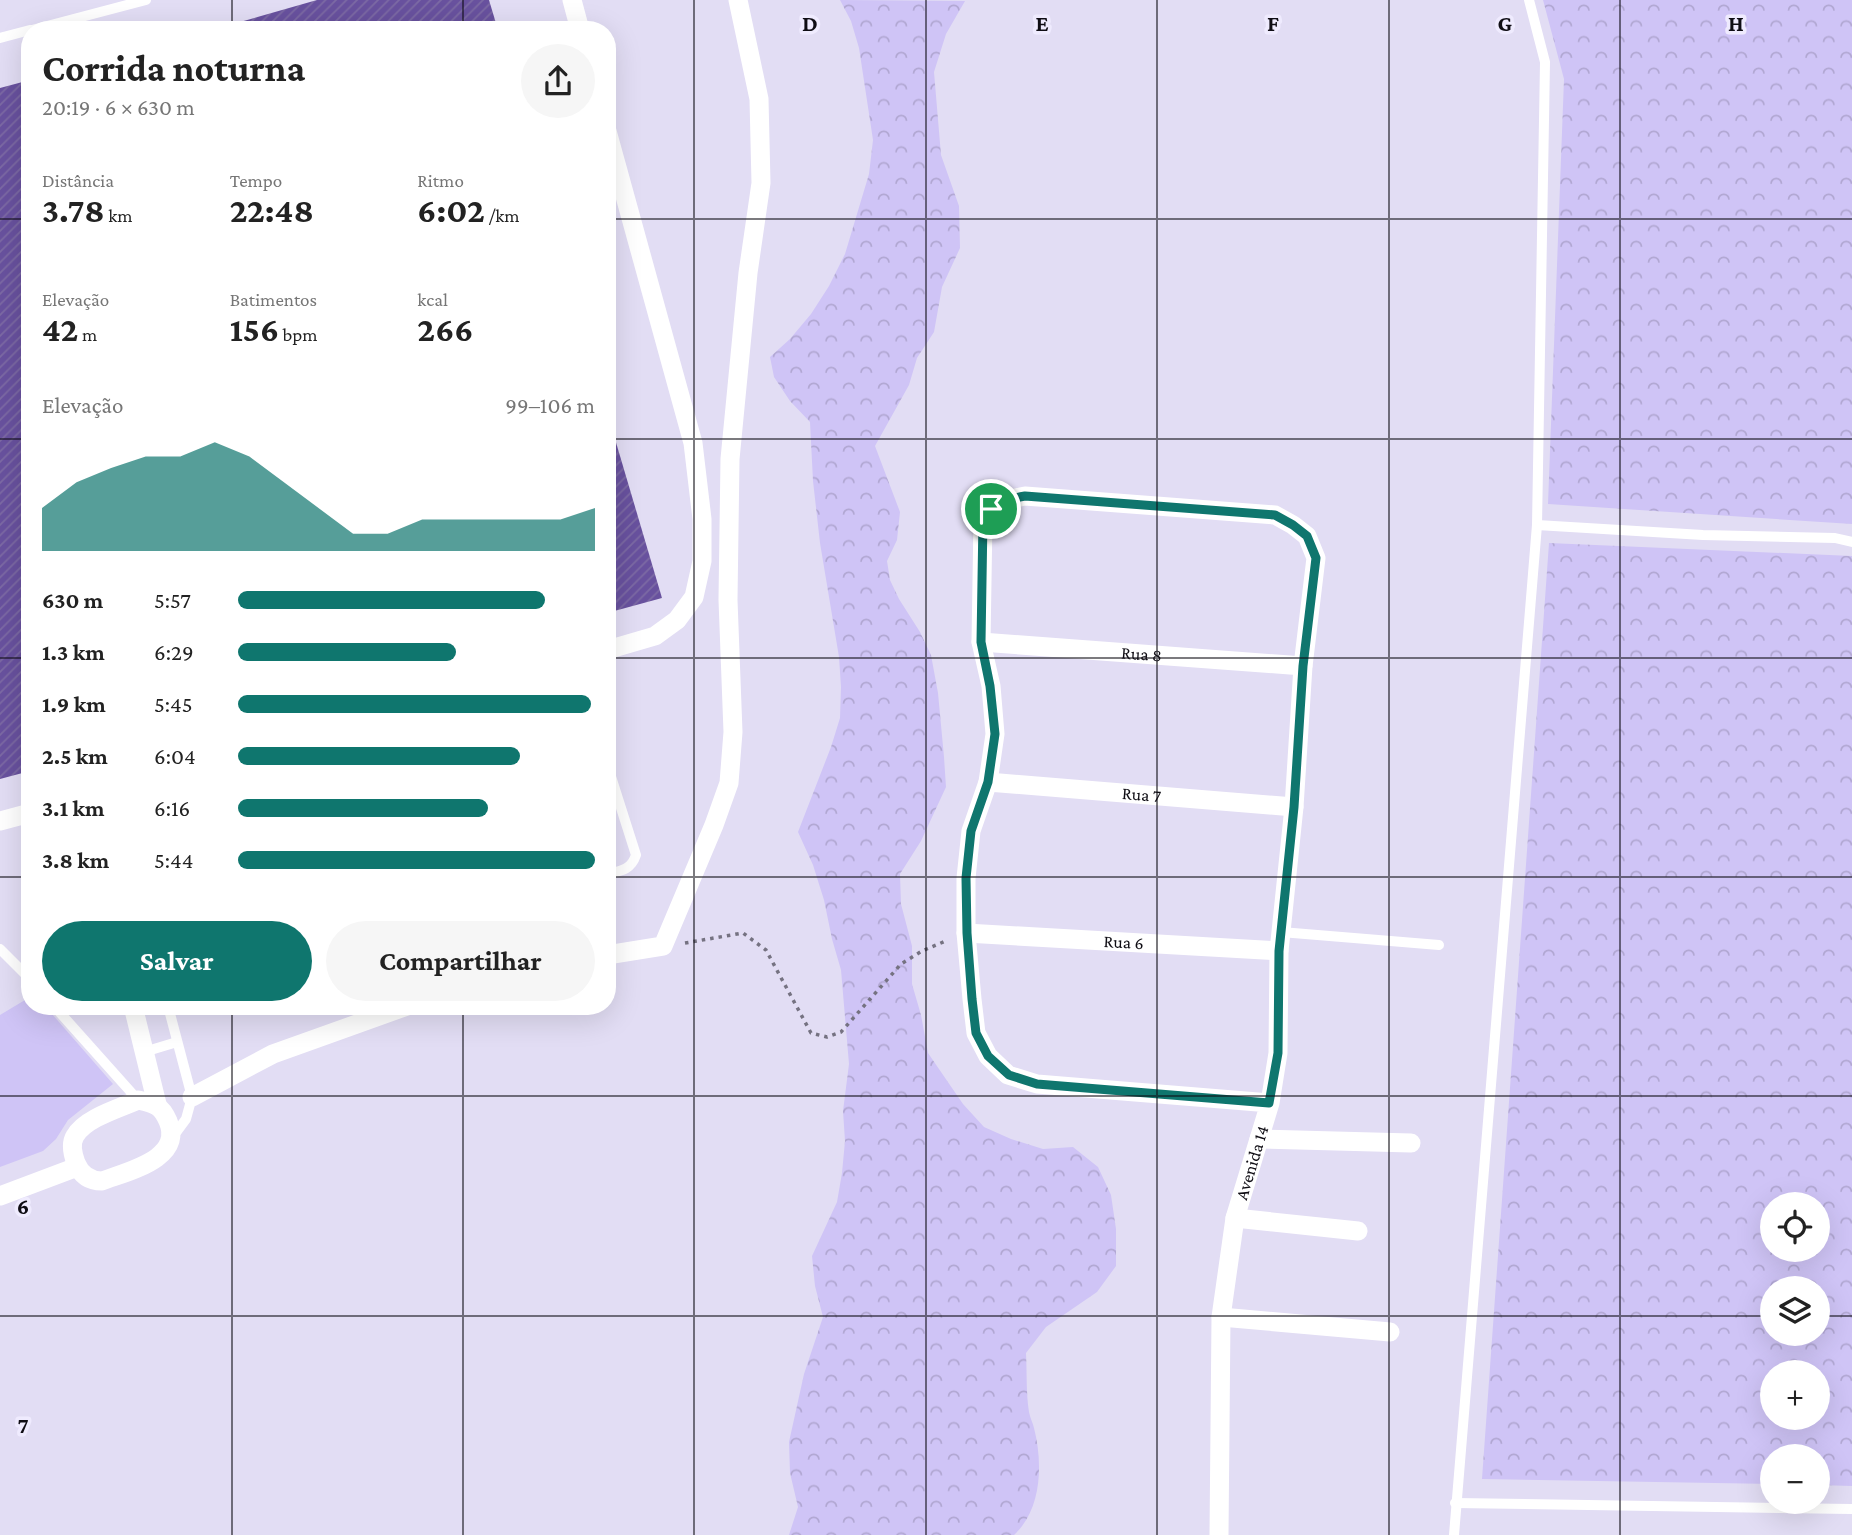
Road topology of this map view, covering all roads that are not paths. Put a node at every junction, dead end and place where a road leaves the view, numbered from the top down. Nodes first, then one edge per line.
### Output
1 (146, 0) edge
2 (572, 0) edge
3 (738, 0) edge
4 (1529, 0) edge
5 (66, 21) edge
6 (578, 21) edge
7 (21, 33) edge
8 (0, 38) edge
9 (616, 164) edge
10 (1537, 525) junction
11 (1852, 542) edge
12 (981, 642) junction
13 (616, 647) edge
14 (1303, 666) junction
15 (988, 782) junction
16 (616, 792) edge
17 (1294, 807) junction
18 (21, 815) edge
19 (0, 821) edge
20 (616, 872) edge
21 (967, 933) junction
22 (1280, 942) junction
23 (1439, 945) dead end
24 (0, 950) edge
25 (616, 954) edge
26 (21, 970) edge
27 (63, 1015) edge
28 (135, 1015) edge
29 (170, 1015) edge
30 (382, 1015) edge
31 (177, 1042) junction
32 (144, 1052) junction
33 (192, 1097) junction
34 (147, 1102) junction
35 (1269, 1103) junction
36 (172, 1138) junction
37 (1259, 1139) junction
38 (1411, 1143) dead end
39 (76, 1161) junction
40 (0, 1182) edge
41 (0, 1196) edge
42 (1235, 1218) junction
43 (1358, 1231) dead end
44 (1221, 1317) junction
45 (1391, 1332) dead end
46 (1455, 1503) junction
47 (1852, 1509) edge
48 (1217, 1535) edge
49 (1454, 1535) edge

1 - 5 lane
2 - 6 street
3 - 25 street
4 - 10 lane
7 - 8 lane
9 - 13 street
10 - 11 lane
10 - 46 lane
12 - 14 street, Rua 8
12 - 14 street, Avenida 14
12 - 15 street
14 - 17 street, Avenida 14
15 - 17 street, Rua 7
15 - 21 street
16 - 20 lane
17 - 22 street, Avenida 14
18 - 19 street
21 - 22 street, Rua 6
21 - 35 street
22 - 23 lane
22 - 35 street, Avenida 14
24 - 26 lane
27 - 34 lane
28 - 32 street
29 - 31 lane
30 - 33 street
31 - 32 lane
31 - 33 lane
32 - 34 street
33 - 36 lane
34 - 36 street
34 - 39 street
35 - 37 street, Avenida 14
36 - 39 street
37 - 38 street
37 - 42 street, Avenida 14
39 - 40 street
39 - 41 street
42 - 43 street
42 - 44 street, Avenida 14
44 - 45 street
44 - 48 street, Avenida 14
46 - 47 lane
46 - 49 lane

